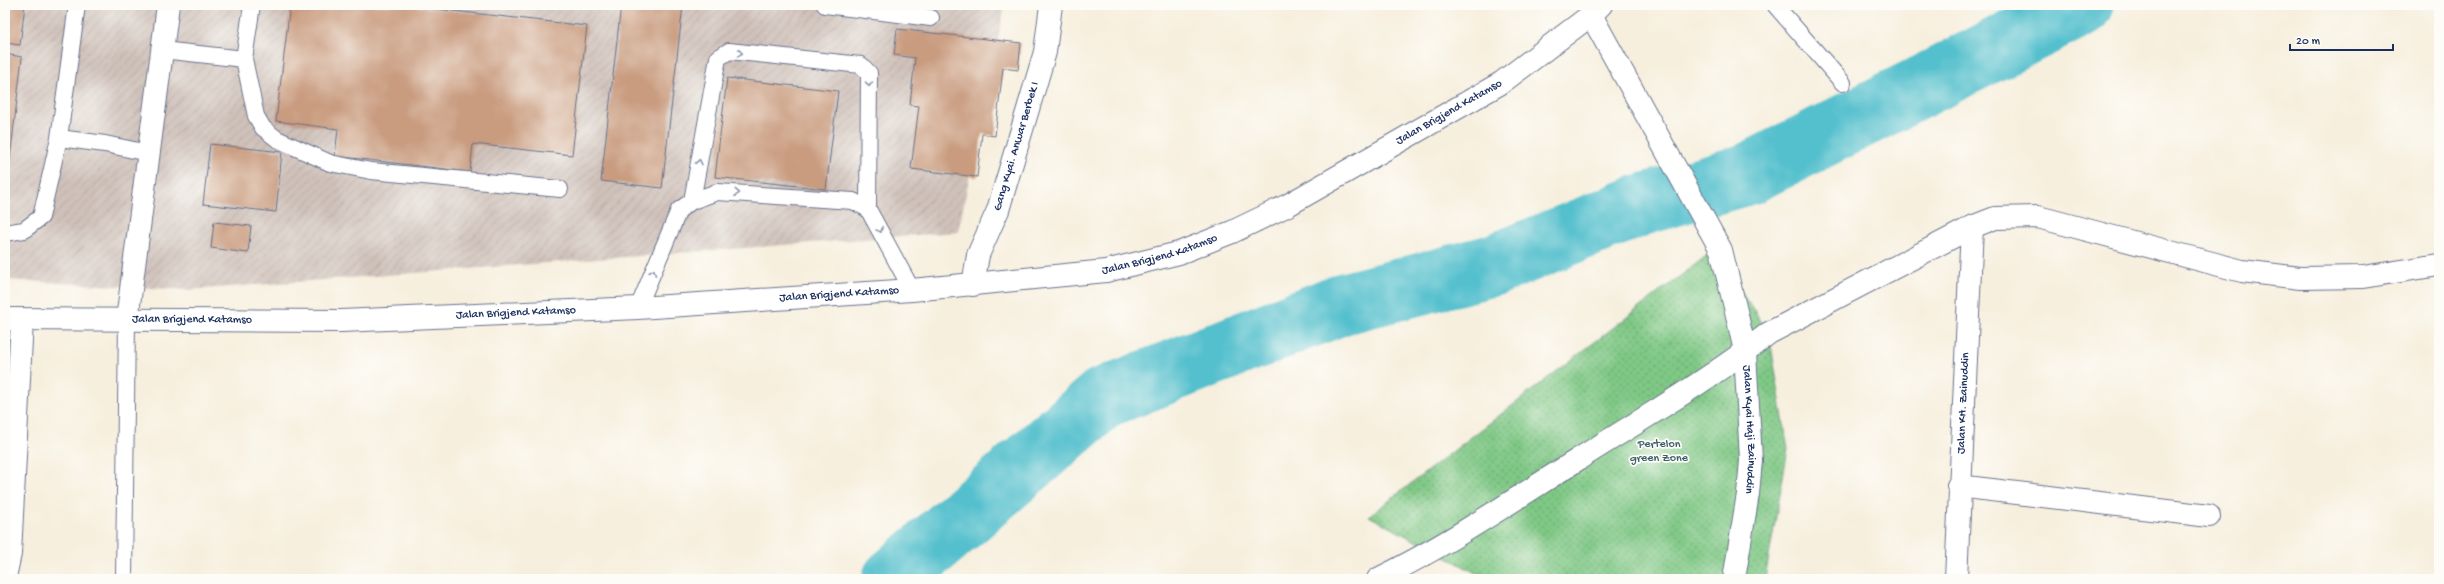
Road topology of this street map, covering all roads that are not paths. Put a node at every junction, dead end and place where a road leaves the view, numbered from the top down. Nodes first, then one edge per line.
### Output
1 (77, 5) edge
2 (168, 5) edge
3 (252, 5) edge
4 (826, 5) edge
5 (1050, 5) edge
6 (1775, 5) edge
7 (1596, 10) edge
8 (931, 18) dead end
9 (162, 50) junction
10 (244, 59) junction
11 (1843, 83) dead end
12 (59, 138) junction
13 (148, 153) junction
14 (560, 189) dead end
15 (692, 201) junction
16 (868, 208) junction
17 (1972, 227) junction
18 (5, 233) edge
19 (2439, 265) edge
20 (973, 284) junction
21 (912, 290) junction
22 (638, 308) junction
23 (14, 320) edge
24 (127, 320) junction
25 (1745, 351) junction
26 (1958, 486) junction
27 (2209, 516) dead end
28 (5, 577) edge
29 (124, 579) edge
30 (1378, 579) edge
31 (1734, 579) edge
32 (1956, 579) edge

1 - 12 lane
2 - 9 street
3 - 10 lane
4 - 8 lane
5 - 20 street, Gang Kyai. Anwar Berbek I
6 - 11 lane
7 - 20 street, Jalan Brigjend Katamso
7 - 25 street, Jalan Kyai Haji Zainuddin
9 - 10 lane
9 - 13 street
10 - 14 lane
12 - 13 lane
12 - 18 lane
13 - 24 street
15 -> 16 lane
15 -> 16 lane
22 -> 15 lane
16 -> 21 lane
17 - 19 street
17 - 25 street
17 - 26 street, Jalan KH. Zainuddin
20 - 21 street, Jalan Brigjend Katamso
21 - 22 street, Jalan Brigjend Katamso
22 - 24 street, Jalan Brigjend Katamso
23 - 24 street, Jalan Brigjend Katamso
23 - 28 street
24 - 29 lane
25 - 30 street
25 - 31 street, Jalan Kyai Haji Zainuddin
26 - 27 street
26 - 32 street, Jalan KH. Zainuddin

